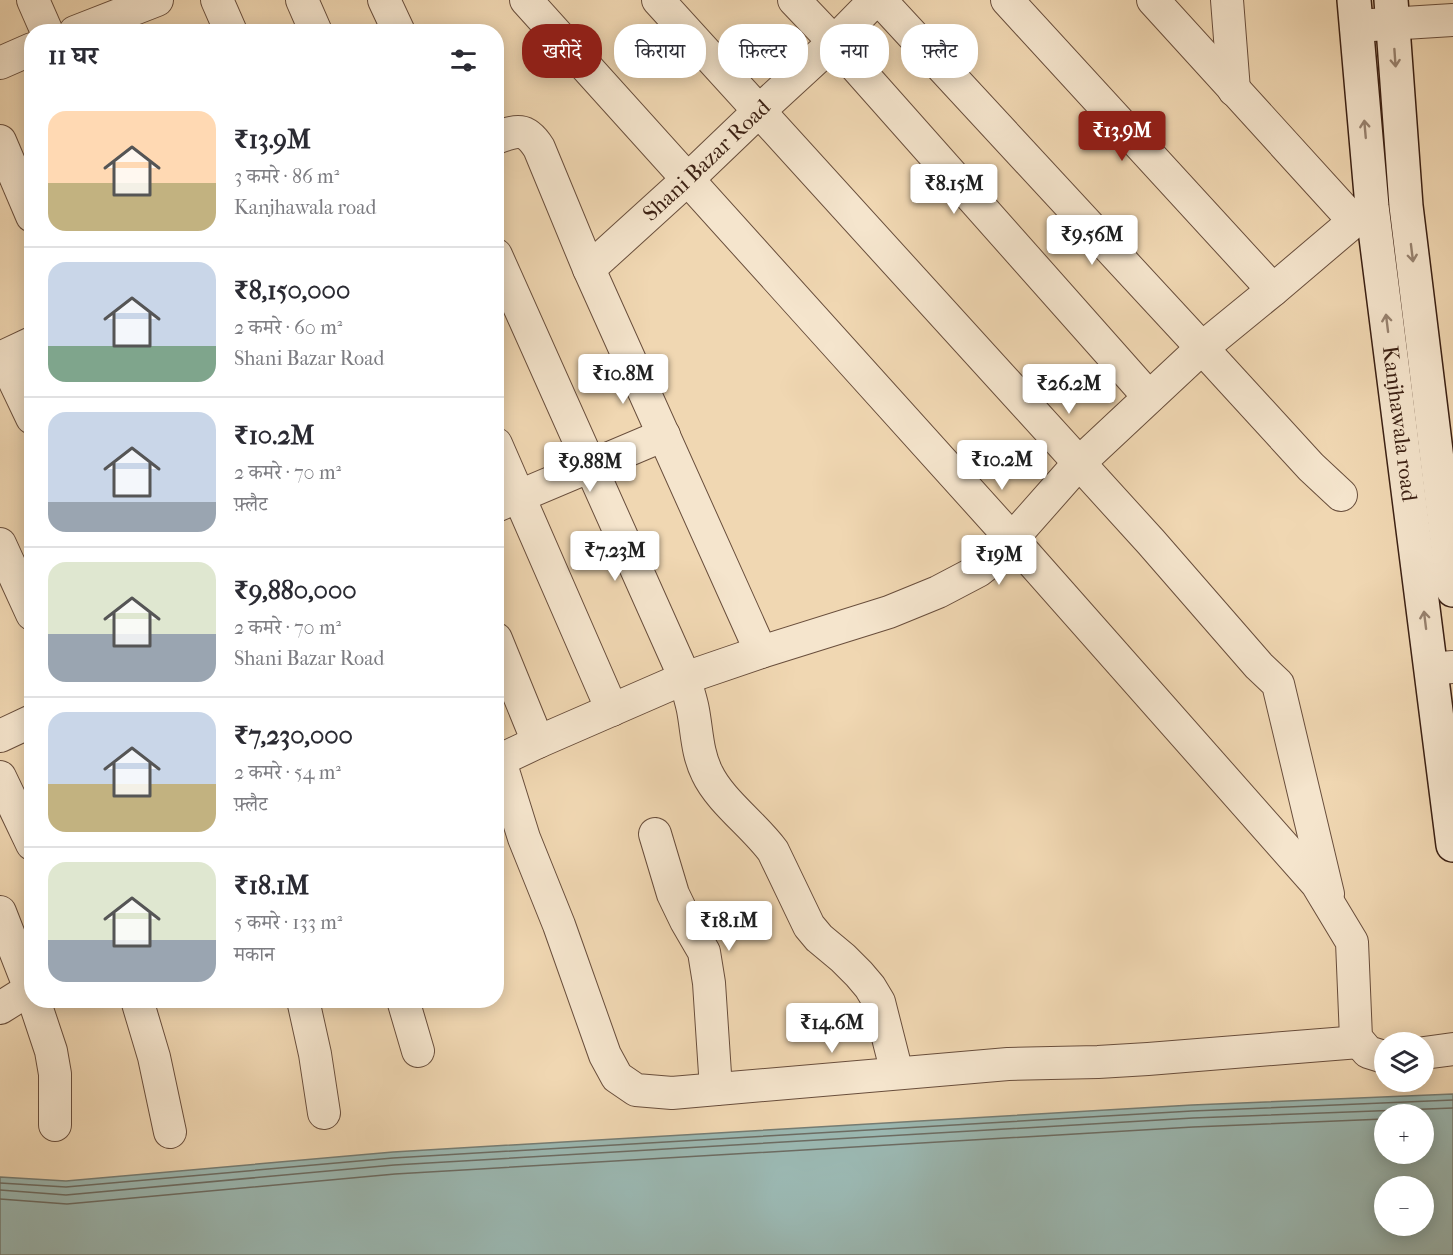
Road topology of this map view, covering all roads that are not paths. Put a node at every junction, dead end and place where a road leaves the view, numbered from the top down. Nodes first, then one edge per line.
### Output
1 (33, 0) edge
2 (217, 0) edge
3 (302, 0) edge
4 (384, 0) edge
5 (526, 0) edge
6 (658, 0) edge
7 (794, 0) edge
8 (874, 0) edge
9 (880, 0) edge
10 (1007, 0) edge
11 (1153, 0) edge
12 (1227, 0) edge
13 (1391, 12) edge
14 (147, 13) edge
15 (1355, 13) edge
16 (1453, 20) edge
17 (44, 24) edge
18 (105, 24) edge
19 (228, 24) edge
20 (312, 24) edge
21 (395, 24) edge
22 (851, 24) edge
23 (820, 27) edge
24 (24, 52) edge
25 (820, 55) edge
26 (0, 63) edge
27 (866, 78) edge
28 (1234, 90) junction
29 (759, 111) junction
30 (504, 135) edge
31 (0, 141) edge
32 (688, 180) junction
33 (24, 197) edge
34 (1363, 213) junction
35 (589, 269) junction
36 (504, 273) edge
37 (1273, 290) junction
38 (24, 347) edge
39 (1202, 348) junction
40 (2, 358) edge
41 (1149, 397) junction
42 (24, 402) edge
43 (664, 435) junction
44 (1078, 463) junction
45 (590, 466) junction
46 (504, 482) edge
47 (1341, 495) dead end
48 (508, 501) edge
49 (1012, 539) junction
50 (0, 544) edge
51 (1453, 590) edge
52 (24, 596) edge
53 (761, 652) junction
54 (504, 659) edge
55 (1442, 668) edge
56 (685, 678) junction
57 (612, 710) junction
58 (24, 725) edge
59 (0, 736) edge
60 (538, 742) junction
61 (504, 759) edge
62 (0, 777) edge
63 (504, 780) edge
64 (24, 827) edge
65 (655, 834) dead end
66 (1453, 845) edge
67 (1332, 909) junction
68 (0, 912) edge
69 (24, 973) edge
70 (24, 997) edge
71 (0, 1008) edge
72 (37, 1008) edge
73 (139, 1008) edge
74 (305, 1008) edge
75 (405, 1008) edge
76 (1453, 1049) edge
77 (1372, 1050) edge
78 (418, 1051) dead end
79 (1434, 1052) edge
80 (897, 1073) junction
81 (716, 1089) junction
82 (324, 1113) dead end
83 (55, 1125) dead end
84 (170, 1132) dead end

1 - 17 street
2 - 19 street
3 - 20 street
4 - 21 street
5 - 32 street
6 - 29 street
7 - 23 street
8 - 22 street, Shani Bazar Road
9 - 39 street
10 - 37 street
11 - 28 street
12 - 28 street
13 - 15 street
13 - 16 street
13 -> 51 main road, Kanjhawala road
14 - 18 street
34 -> 15 main road, Kanjhawala road
24 - 26 street
25 - 29 street, Shani Bazar Road
27 - 41 street
28 - 34 street
29 - 32 street, Shani Bazar Road
29 - 44 street
30 - 35 street
31 - 33 street
32 - 35 street, Shani Bazar Road
32 - 49 street
34 - 37 street
55 -> 34 main road, Kanjhawala road
35 - 43 street
36 - 45 street
37 - 39 street
38 - 40 street
39 - 41 street
39 - 47 street
40 - 42 street
41 - 44 street
43 - 45 street
43 - 53 street
44 - 49 street
44 - 67 street
45 - 48 street
45 - 56 street
46 - 48 street
48 - 57 street
49 - 53 street
49 - 67 street
50 - 52 street
53 - 56 street
54 - 60 street
55 - 66 main road, Kanjhawala road
56 - 57 street
56 - 80 street
57 - 60 street
58 - 59 street
60 - 61 street
62 - 64 street
63 - 81 street
65 - 81 street
67 - 77 street
68 - 69 street
70 - 71 street
72 - 83 street
73 - 84 street
74 - 82 street
75 - 78 street
76 - 79 street
77 - 80 street
80 - 81 street

